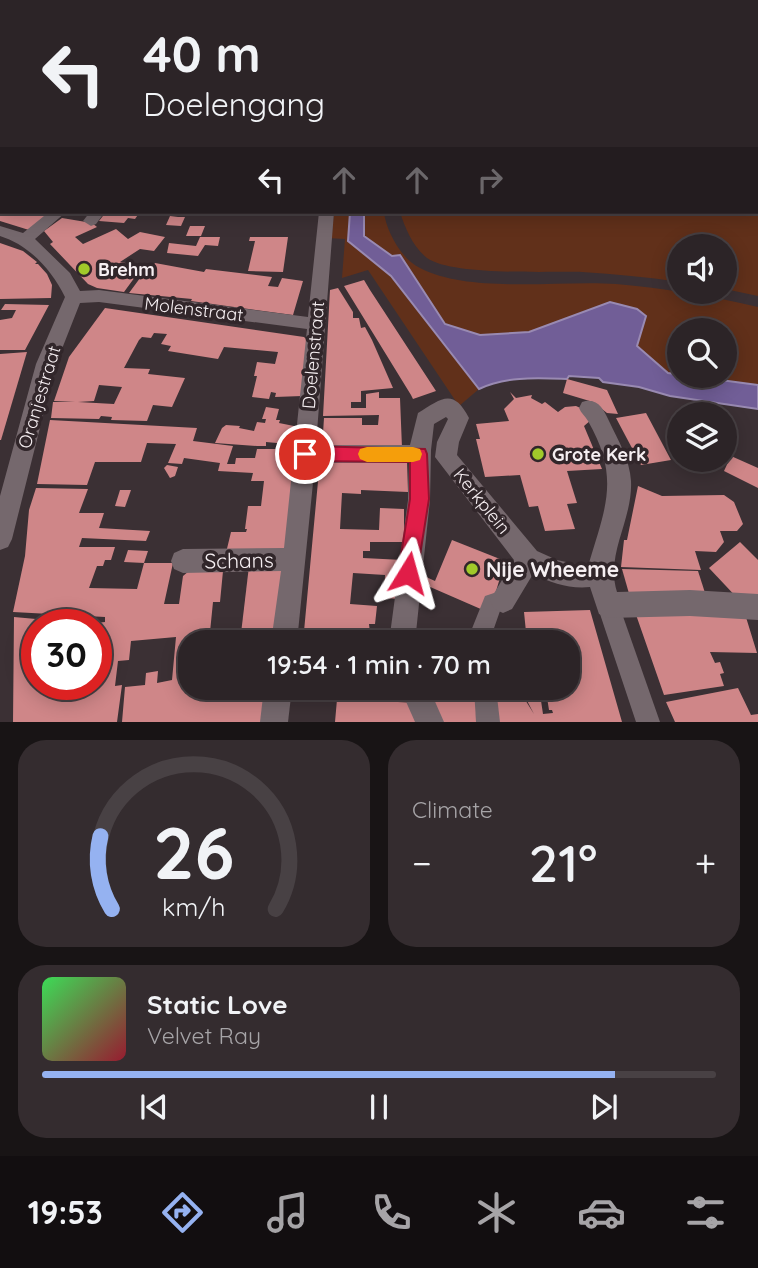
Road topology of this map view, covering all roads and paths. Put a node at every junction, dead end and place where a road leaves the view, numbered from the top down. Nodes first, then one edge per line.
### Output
1 (56, 214) edge
2 (327, 214) edge
3 (0, 231) edge
4 (26, 240) junction
5 (74, 297) junction
6 (315, 324) junction
7 (589, 408) dead end
8 (305, 454) junction
9 (418, 454) junction
10 (0, 539) edge
11 (295, 559) junction
12 (528, 559) junction
13 (183, 561) dead end
14 (599, 574) junction
15 (503, 600) joint
16 (608, 605) junction
17 (758, 607) edge
18 (286, 630) edge
19 (403, 630) edge
20 (482, 630) edge
21 (277, 700) edge
22 (420, 700) edge
23 (486, 700) edge
24 (274, 722) edge
25 (430, 722) edge
26 (488, 722) edge
27 (648, 722) edge

1 - 4 street
2 - 6 street, Doelenstraat
3 - 4 street
4 - 5 street
5 - 6 street, Molenstraat
5 - 10 street, Oranjestraat
6 - 8 street, Doelenstraat
7 - 14 street
8 - 9 street
8 - 11 street, Doelenstraat
9 - 12 street, Kerkplein
9 - 19 street
11 - 13 street, Schans
11 - 18 street, Doelenstraat
12 - 14 street, Kerkplein
12 - 15 street
14 - 16 street
15 - 20 street
16 - 17 street
16 - 27 street
21 - 24 street
22 - 25 street
23 - 26 street

